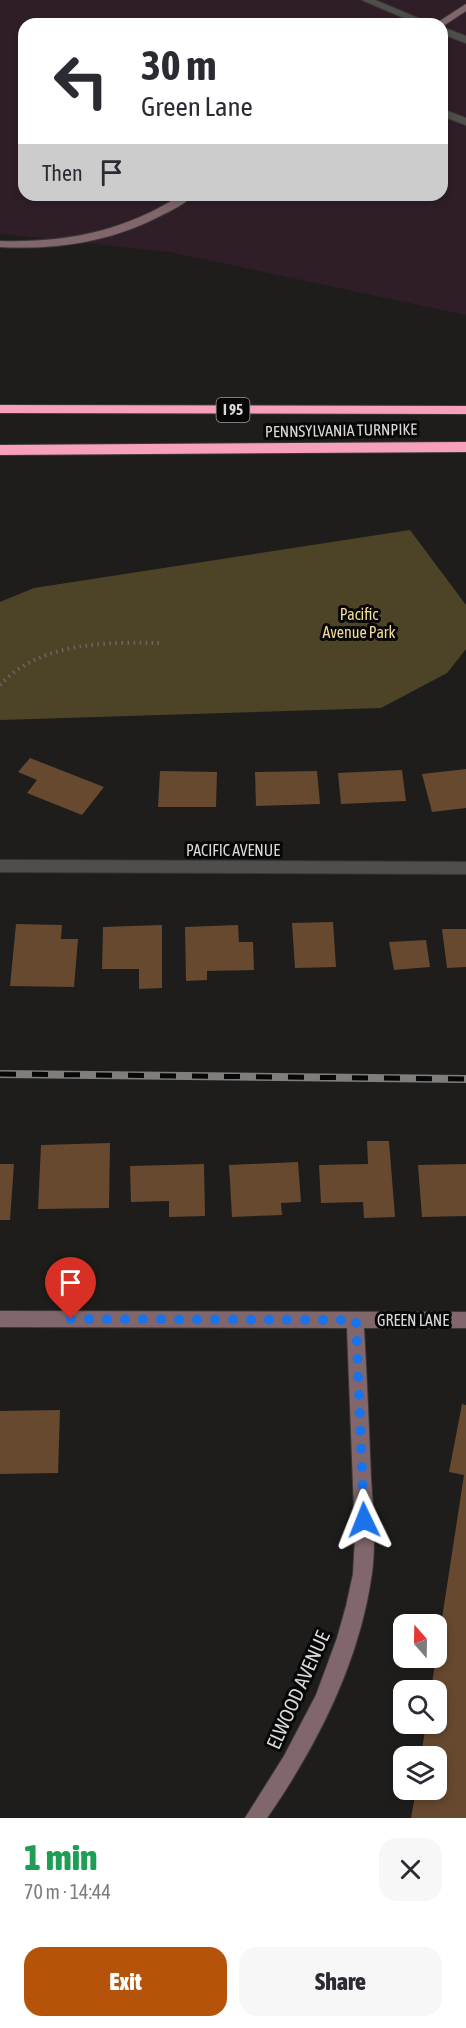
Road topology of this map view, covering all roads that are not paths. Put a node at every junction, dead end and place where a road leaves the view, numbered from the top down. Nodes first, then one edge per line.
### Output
1 (367, 0) edge
2 (466, 7) edge
3 (412, 18) edge
4 (448, 19) edge
5 (448, 32) edge
6 (466, 40) edge
7 (448, 114) edge
8 (466, 122) edge
9 (178, 201) edge
10 (0, 244) edge
11 (0, 409) edge
12 (466, 410) edge
13 (466, 447) edge
14 (0, 450) edge
15 (0, 866) edge
16 (466, 868) edge
17 (0, 1319) edge
18 (356, 1320) junction
19 (466, 1320) edge
20 (255, 1818) edge

1 - 3 street
2 - 4 street
5 - 6 street
7 - 8 street
9 - 10 street
11 - 12 highway, PENNSYLVANIA TURNPIKE / I 95
13 - 14 highway, PENNSYLVANIA TURNPIKE
15 - 16 street, PACIFIC AVENUE
17 - 18 street, GREEN LANE
18 - 19 street, GREEN LANE
18 - 20 street, ELWOOD AVENUE

